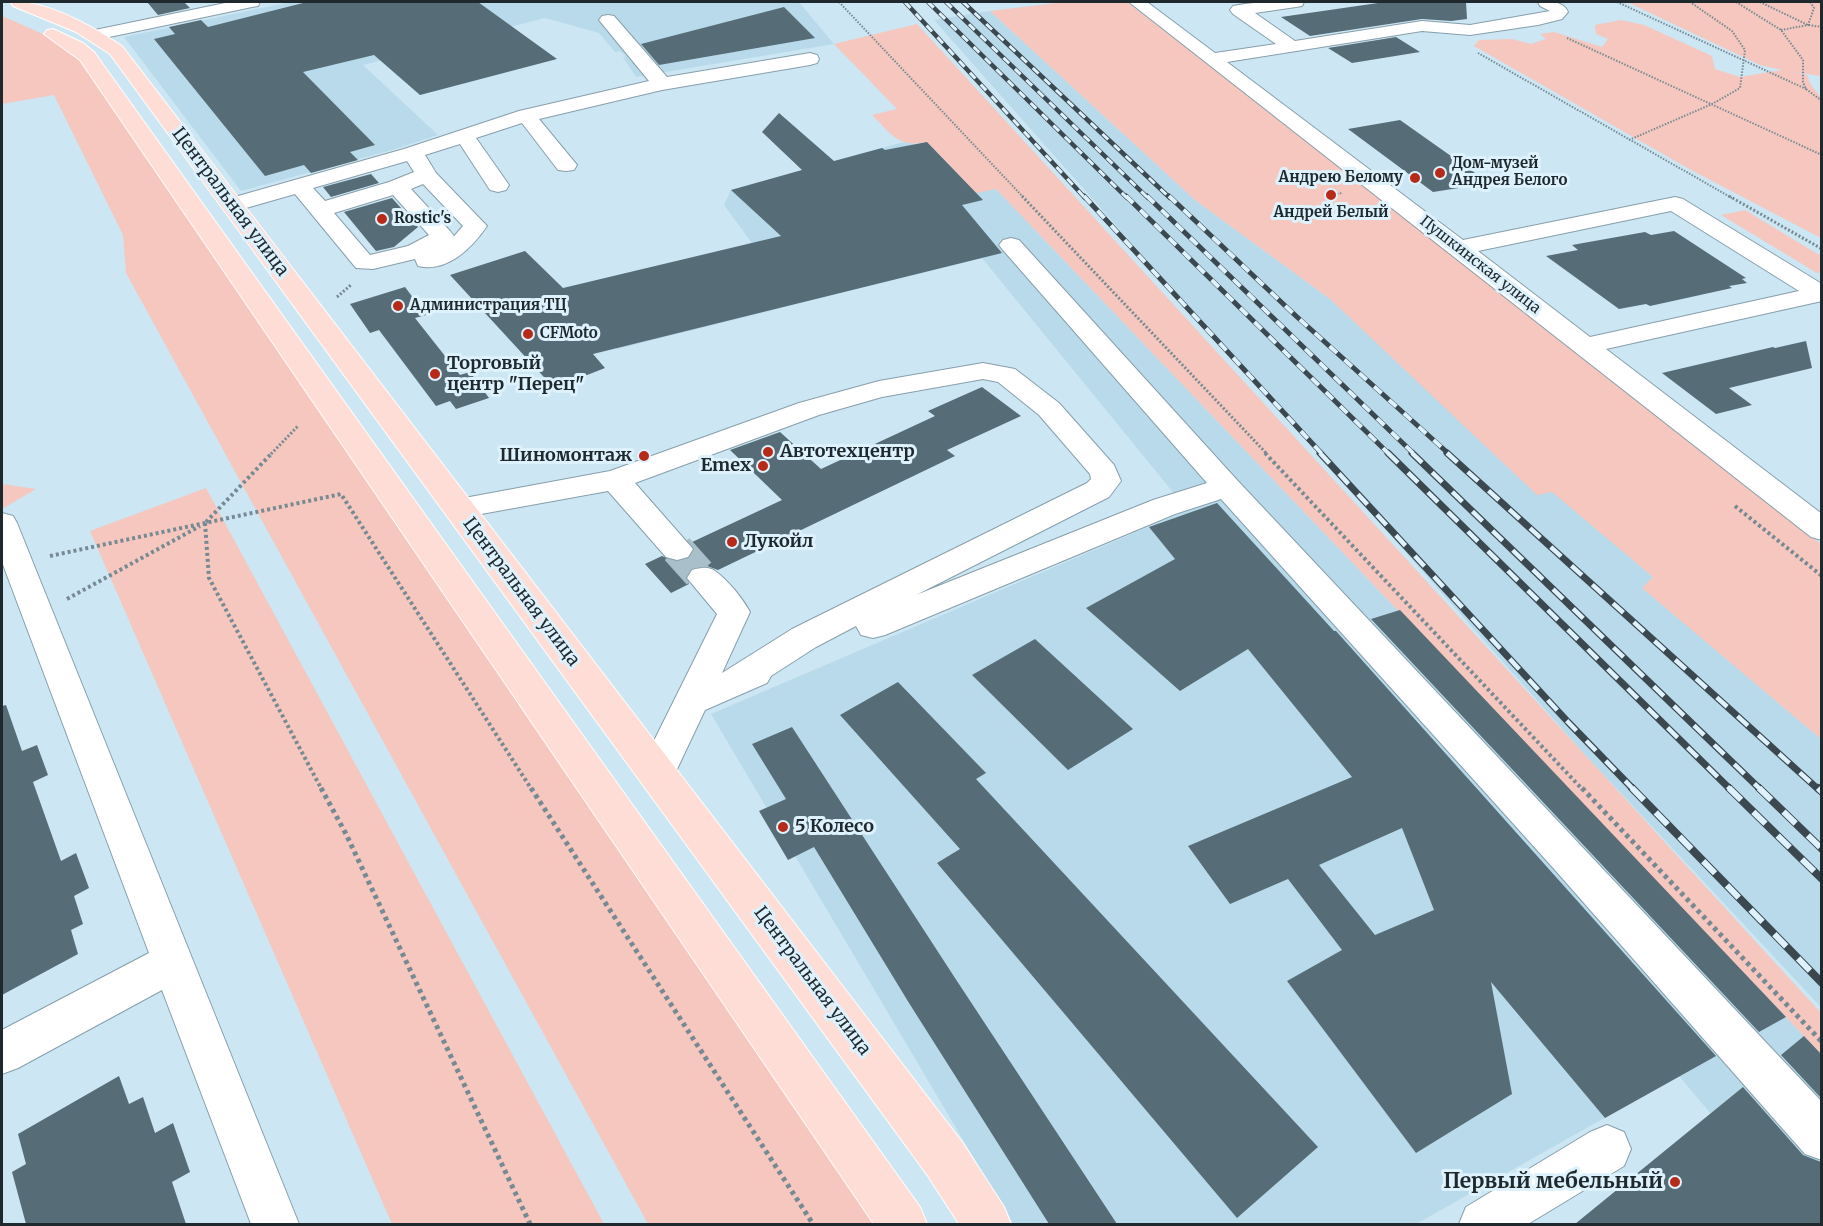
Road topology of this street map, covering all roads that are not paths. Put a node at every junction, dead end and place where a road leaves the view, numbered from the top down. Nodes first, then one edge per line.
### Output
1 (19, 2) edge
2 (252, 2) edge
3 (1137, 2) edge
4 (1296, 2) edge
5 (1546, 2) edge
6 (2, 12) edge
7 (608, 20) dead end
8 (95, 35) junction
9 (1291, 46) junction
10 (810, 59) dead end
11 (1212, 59) junction
12 (662, 84) junction
13 (526, 115) junction
14 (464, 135) junction
15 (411, 153) junction
16 (566, 165) dead end
17 (426, 175) junction
18 (498, 185) dead end
19 (300, 186) junction
20 (397, 187) junction
21 (232, 206) junction
22 (321, 210) junction
23 (1011, 245) dead end
24 (1459, 248) junction
25 (367, 266) junction
26 (1585, 346) junction
27 (615, 480) junction
28 (1227, 487) junction
29 (459, 508) junction
30 (2, 523) edge
31 (415, 525) junction
32 (1821, 530) edge
33 (678, 549) tunnel mouth
34 (703, 578) tunnel mouth
35 (736, 682) junction
36 (691, 701) junction
37 (657, 772) junction
38 (173, 962) junction
39 (2, 1053) edge
40 (1821, 1137) edge
41 (1607, 1149) dead end
42 (275, 1224) edge
43 (903, 1224) edge
44 (987, 1224) edge
45 (1483, 1224) edge

1 - 8 main road, Центральная улица
2 - 8 street
3 - 11 street, Пушкинская улица
4 - 9 street
5 - 9 street
6 - 31 main road, Центральная улица
7 - 12 street
8 - 21 main road, Центральная улица
9 - 11 street
10 - 12 street
11 - 24 street, Пушкинская улица
12 - 13 street
13 - 14 street
13 - 16 street
14 - 15 street
14 - 18 street
15 - 17 street
15 - 19 street
17 - 20 street
17 - 25 street
19 - 21 street
19 - 22 street
20 - 22 street
20 - 25 street
21 - 29 main road, Центральная улица
22 - 25 street
23 - 28 street
24 - 26 street, Пушкинская улица
24 - 26 street
26 - 32 street, Пушкинская улица
27 - 29 street
27 - 33 street
27 - 35 street
28 - 35 street
28 - 40 street
29 - 31 main road
29 - 37 main road, Центральная улица
30 - 38 street
31 - 43 main road, Центральная улица
34 - 36 street
35 - 36 street
36 - 37 street
37 - 44 main road, Центральная улица
38 - 39 street
38 - 42 street
41 - 45 street

